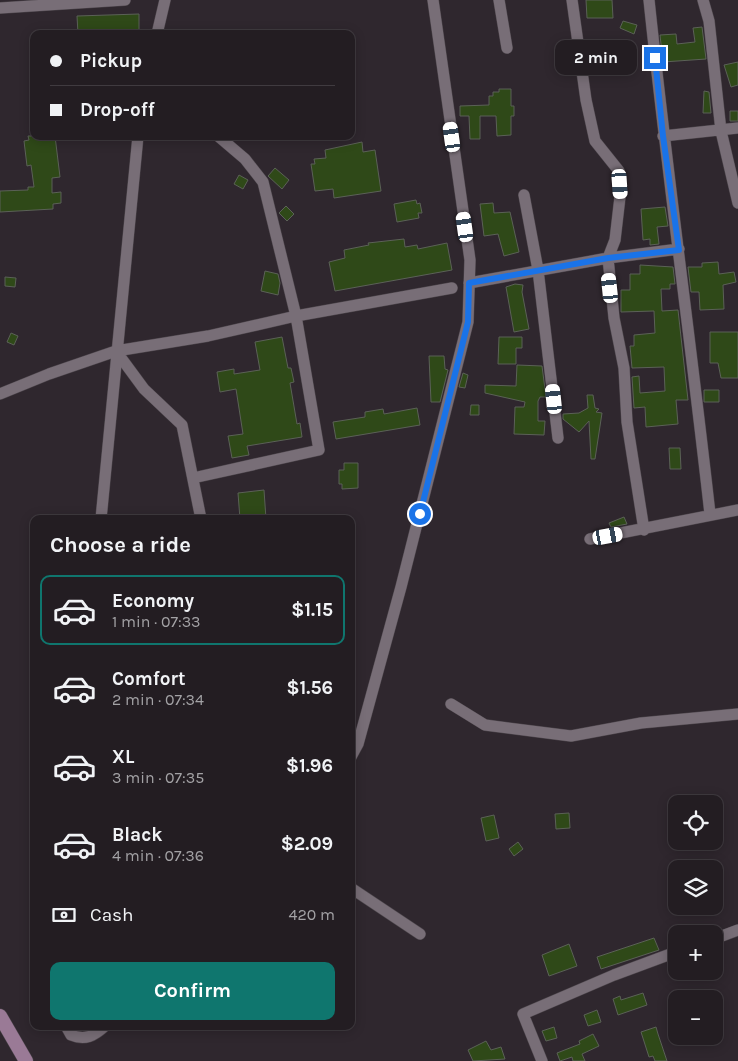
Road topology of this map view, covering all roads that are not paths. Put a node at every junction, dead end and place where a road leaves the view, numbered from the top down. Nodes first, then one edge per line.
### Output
1 (125, 0) edge
2 (165, 0) edge
3 (433, 0) edge
4 (499, 0) edge
5 (572, 0) edge
6 (649, 0) edge
7 (703, 0) edge
8 (0, 8) edge
9 (158, 30) edge
10 (507, 48) dead end
11 (738, 128) edge
12 (721, 131) junction
13 (663, 136) junction
14 (138, 140) edge
15 (223, 140) edge
16 (524, 195) dead end
17 (738, 203) edge
18 (679, 250) junction
19 (608, 258) junction
20 (538, 270) junction
21 (469, 283) junction
22 (452, 288) dead end
23 (296, 316) junction
24 (116, 351) junction
25 (0, 394) edge
26 (558, 438) dead end
27 (193, 478) junction
28 (738, 510) edge
29 (710, 514) junction
30 (101, 515) edge
31 (200, 515) edge
32 (644, 530) junction
33 (590, 539) dead end
34 (451, 704) dead end
35 (738, 714) edge
36 (355, 749) edge
37 (355, 891) edge
38 (738, 930) edge
39 (420, 934) dead end
40 (723, 935) edge
41 (668, 955) edge
42 (0, 1016) edge
43 (68, 1030) edge
44 (101, 1030) edge
45 (26, 1061) edge
46 (542, 1061) edge

1 - 8 street
2 - 9 street
3 - 21 street
4 - 10 street
5 - 19 street
6 - 13 street
7 - 12 street
11 - 12 street
12 - 13 street
12 - 17 street
13 - 18 street
14 - 24 street
15 - 23 street
16 - 20 street
18 - 19 street
18 - 29 street
19 - 20 street
19 - 32 street
20 - 21 street
20 - 26 street
21 - 36 street
22 - 23 street
23 - 24 street
23 - 27 street
24 - 25 street
24 - 27 street
24 - 30 street
27 - 31 street
28 - 29 street
29 - 32 street
32 - 33 street
34 - 35 street
37 - 39 street
38 - 40 street
41 - 46 street
42 - 45 main road
43 - 44 street

